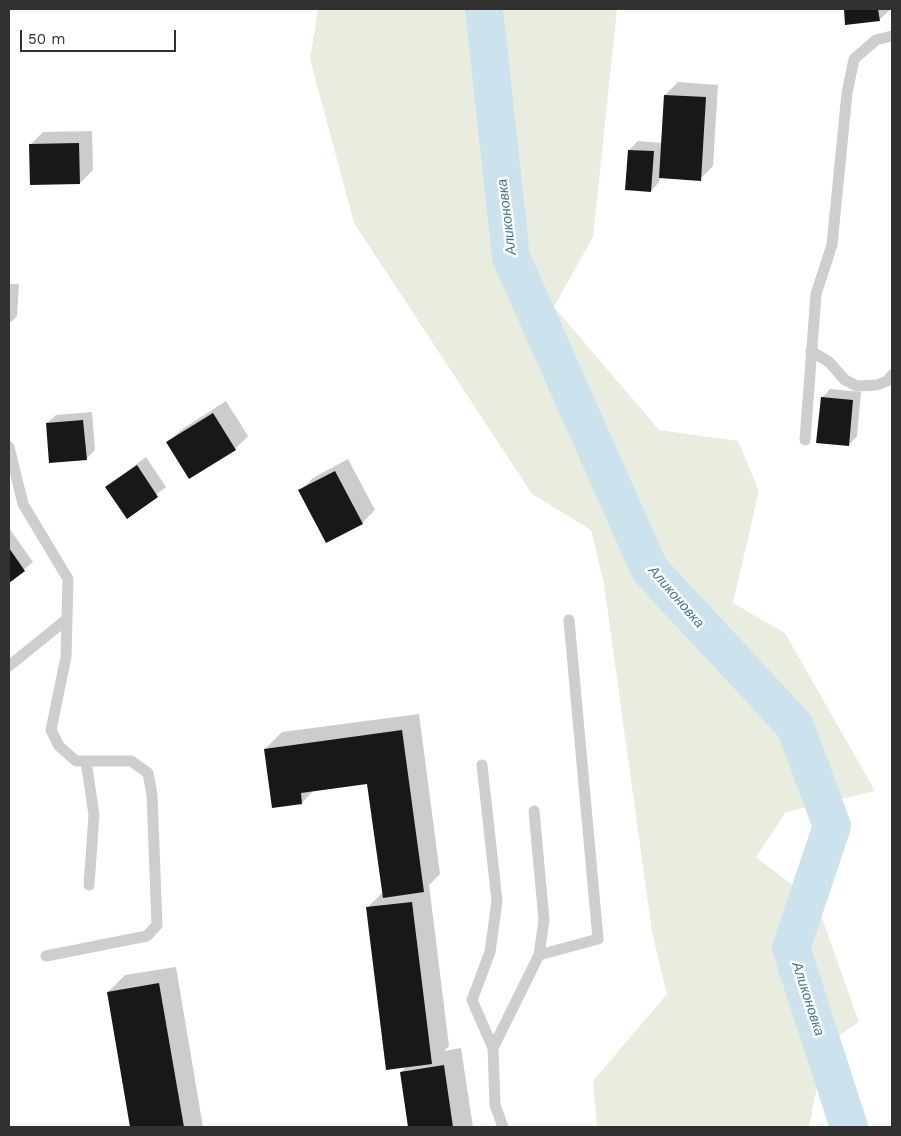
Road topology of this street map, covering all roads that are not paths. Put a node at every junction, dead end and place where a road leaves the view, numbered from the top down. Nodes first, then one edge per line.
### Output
1 (892, 36) edge
2 (811, 352) junction
3 (892, 375) edge
4 (805, 440) dead end
5 (9, 446) edge
6 (67, 619) junction
7 (570, 620) dead end
8 (9, 666) edge
9 (86, 761) junction
10 (482, 765) dead end
11 (534, 812) dead end
12 (89, 885) dead end
13 (539, 955) junction
14 (46, 956) dead end
15 (493, 1048) junction
16 (503, 1127) edge

1 - 2 lane
2 - 3 lane
2 - 4 lane
5 - 6 lane
6 - 8 lane
6 - 9 lane
7 - 13 lane
9 - 12 lane
9 - 14 lane
10 - 15 lane
11 - 13 lane
13 - 15 lane
15 - 16 lane

